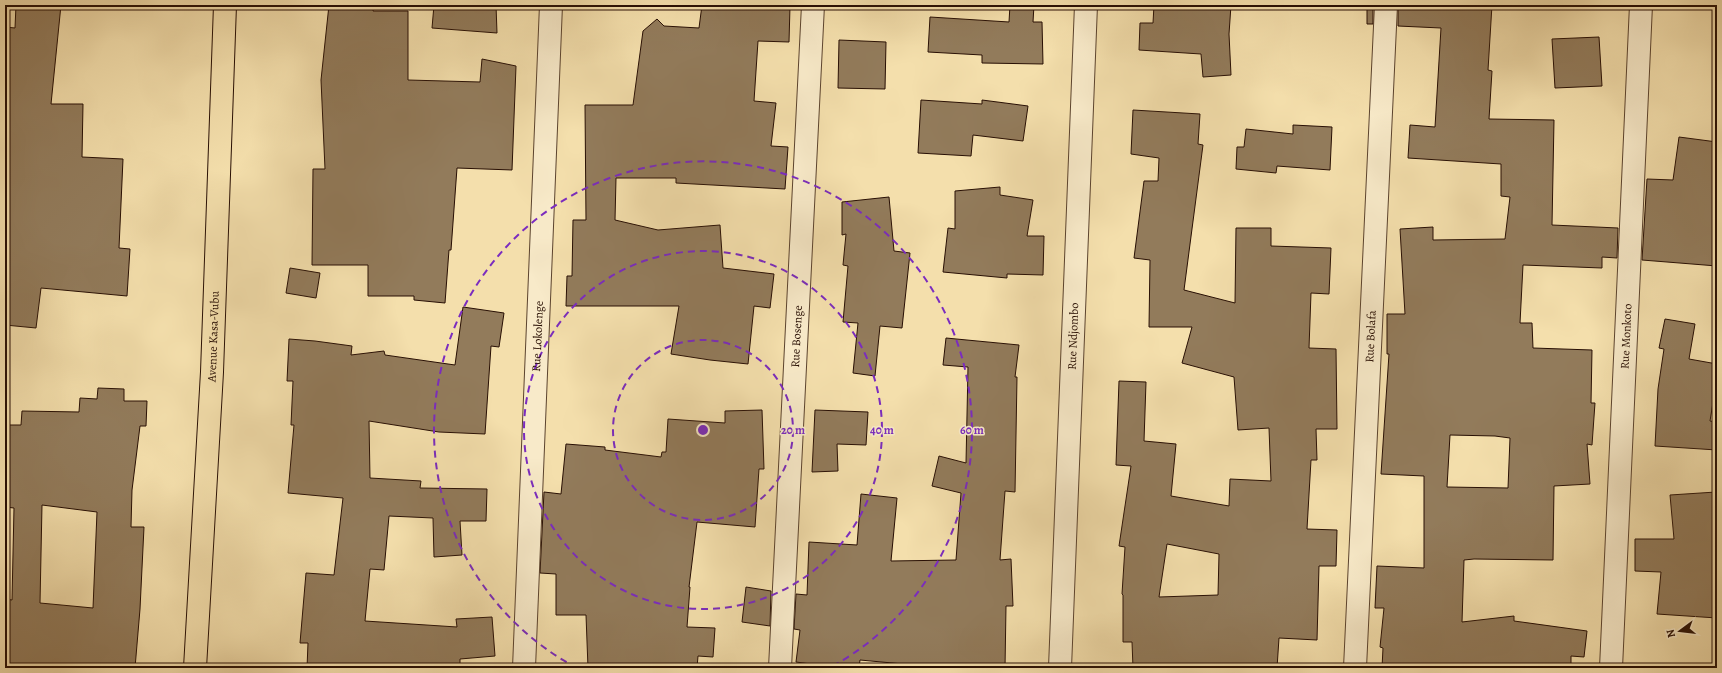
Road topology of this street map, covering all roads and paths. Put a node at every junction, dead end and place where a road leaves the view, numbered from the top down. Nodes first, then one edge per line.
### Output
1 (226, 5) edge
2 (551, 5) edge
3 (813, 5) edge
4 (1086, 5) edge
5 (1386, 5) edge
6 (1641, 5) edge
7 (195, 668) edge
8 (524, 668) edge
9 (780, 668) edge
10 (1060, 668) edge
11 (1355, 668) edge
12 (1611, 668) edge

1 - 7 main road, Avenue Kasa-Vubu
2 - 8 street, Rue Lokolenge
3 - 9 street, Rue Bosenge
4 - 10 street, Rue Ndjombo
5 - 11 street, Rue Bolafa
6 - 12 street, Rue Monkoto

